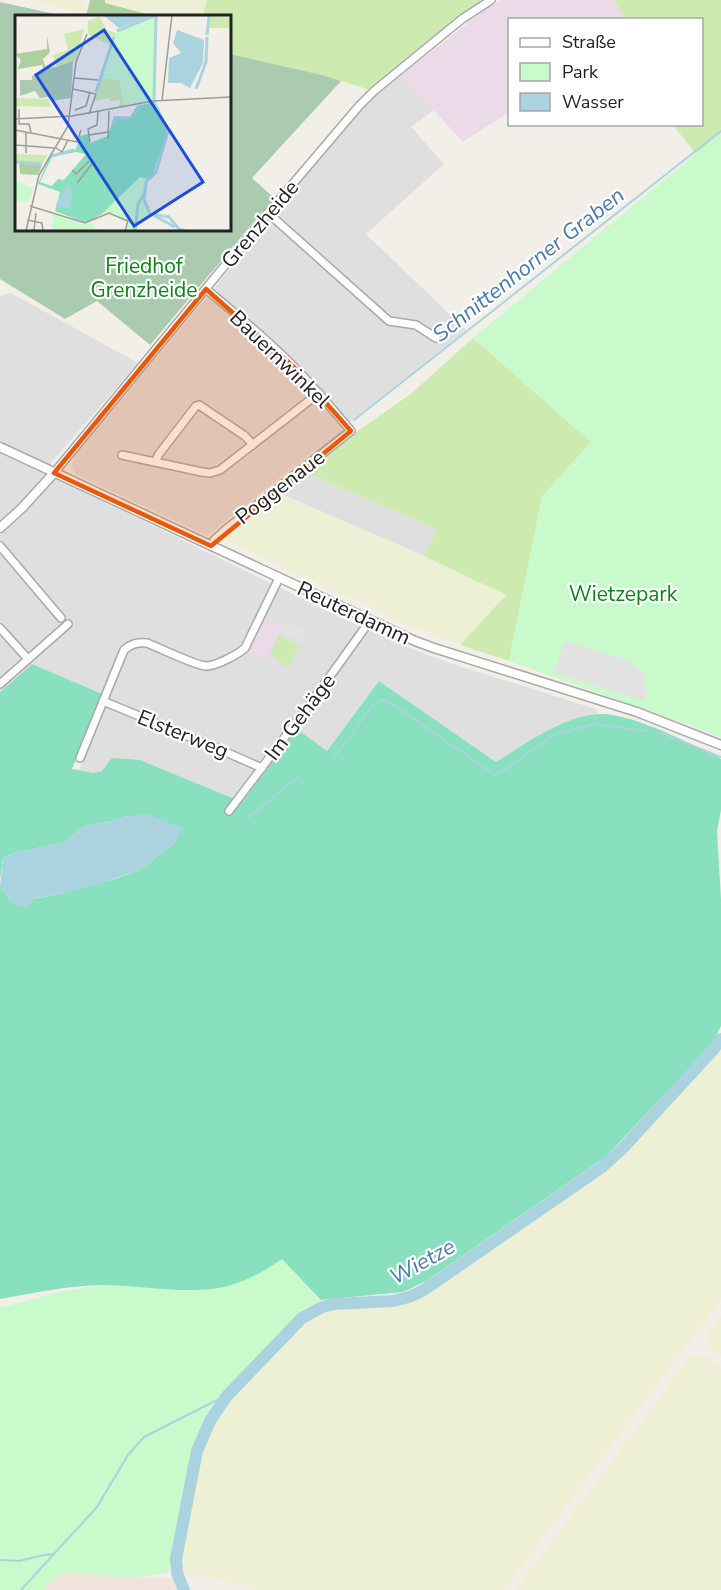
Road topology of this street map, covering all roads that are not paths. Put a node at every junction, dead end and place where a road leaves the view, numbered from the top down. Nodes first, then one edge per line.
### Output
1 (491, 0) edge
2 (268, 213) junction
3 (206, 289) junction
4 (436, 338) dead end
5 (319, 393) junction
6 (351, 431) joint
7 (253, 445) junction
8 (0, 447) edge
9 (122, 455) dead end
10 (155, 462) junction
11 (54, 472) junction
12 (0, 528) edge
13 (0, 546) edge
14 (211, 546) junction
15 (279, 578) junction
16 (61, 618) dead end
17 (369, 620) junction
18 (68, 624) dead end
19 (0, 628) edge
20 (28, 659) junction
21 (0, 684) edge
22 (103, 701) junction
23 (721, 745) edge
24 (80, 758) dead end
25 (262, 768) junction
26 (230, 811) dead end

1 - 2 street, Grenzheide
2 - 3 street, Grenzheide
2 - 4 street
3 - 5 street, Bauernwinkel
3 - 11 street, Grenzheide
5 - 6 street, Bauernwinkel
5 - 7 street
6 - 14 street, Poggenaue
7 - 10 street
7 - 10 street
8 - 11 street, Reuterdamm
9 - 10 street
11 - 12 street
11 - 14 street, Reuterdamm
13 - 16 street
14 - 15 street, Reuterdamm
15 - 17 street, Reuterdamm
15 - 22 street
17 - 23 street, Reuterdamm
17 - 25 street, Im Gehäge
18 - 20 street
19 - 20 street
20 - 21 street
22 - 24 street
22 - 25 street, Elsterweg
25 - 26 street, Im Gehäge

